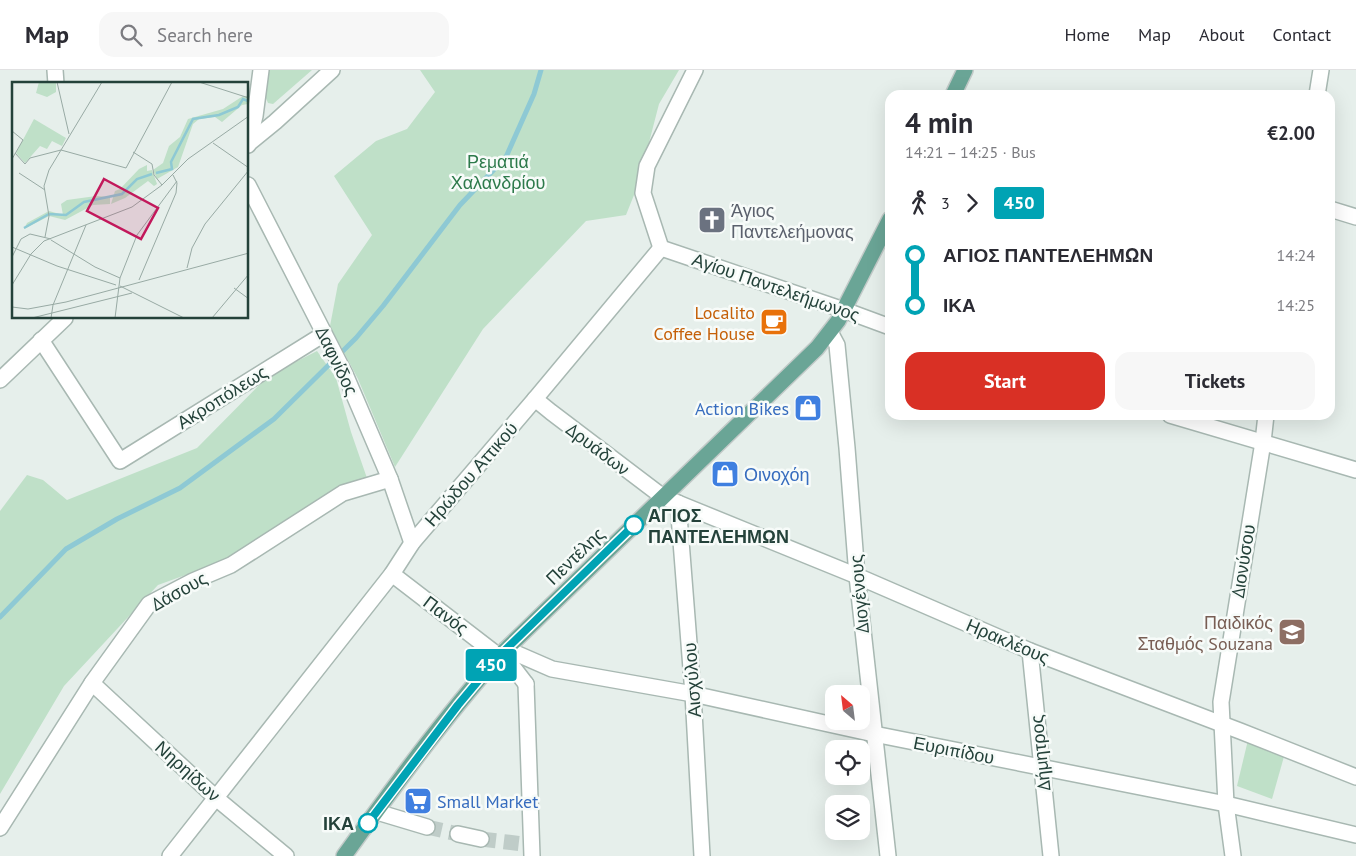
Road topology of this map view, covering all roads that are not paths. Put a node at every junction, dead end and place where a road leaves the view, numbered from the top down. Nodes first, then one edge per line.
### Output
1 (260, 70) edge
2 (332, 70) edge
3 (695, 70) edge
4 (966, 70) edge
5 (1321, 70) edge
6 (956, 90) edge
7 (1318, 90) edge
8 (249, 140) edge
9 (249, 143) edge
10 (249, 187) edge
11 (1335, 211) edge
12 (1356, 217) edge
13 (885, 229) edge
14 (661, 248) junction
15 (844, 310) junction
16 (64, 319) edge
17 (885, 325) edge
18 (830, 332) junction
19 (327, 339) junction
20 (41, 340) junction
21 (0, 380) edge
22 (535, 399) junction
23 (1187, 420) edge
24 (1265, 420) edge
25 (1263, 442) junction
26 (1356, 470) edge
27 (390, 479) junction
28 (662, 497) junction
29 (678, 503) junction
30 (412, 543) junction
31 (392, 574) junction
32 (857, 576) junction
33 (1030, 651) junction
34 (502, 652) junction
35 (552, 669) junction
36 (92, 684) junction
37 (526, 684) junction
38 (693, 694) junction
39 (1223, 725) junction
40 (874, 734) junction
41 (1042, 767) junction
42 (1356, 778) edge
43 (216, 798) junction
44 (1226, 804) junction
45 (377, 812) junction
46 (427, 827) tunnel mouth
47 (0, 828) edge
48 (458, 834) tunnel mouth
49 (1356, 836) edge
50 (481, 839) tunnel mouth
51 (345, 855) edge
52 (170, 856) edge
53 (286, 856) edge
54 (532, 856) edge
55 (702, 856) edge
56 (888, 856) edge
57 (1051, 856) edge
58 (1233, 856) edge

1 - 8 street
2 - 9 street
3 - 14 street
4 - 6 main road
5 - 7 street
10 - 19 street, Δαφνίδος
11 - 12 street
13 - 15 main road, Πεντέλης
14 - 15 street, Αγίου Παντελεήμωνος
14 - 22 street, Ηρώδου Αττικού
15 - 17 street, Αγίου Παντελεήμωνος
15 - 18 main road, Πεντέλης
16 - 20 street
18 - 28 main road, Πεντέλης
18 - 32 street, Διογένους
19 - 20 street, Ακροπόλεως
19 - 27 street, Δαφνίδος
20 - 21 street
22 - 28 street, Δρυάδων
22 - 30 street, Ηρώδου Αττικού
23 - 25 street
24 - 25 street, Διονύσου
25 - 26 street
25 - 39 street, Διονύσου
27 - 30 street, Δαφνίδος
27 - 36 street, Δάσους
28 - 29 street, Ηρακλέους
28 - 34 main road, Πεντέλης
29 - 32 street, Ηρακλέους
29 - 38 street, Αισχύλου
30 - 31 street, Ηρώδου Αττικού
31 - 34 street, Πανός
31 - 43 street, Ηρώδου Αττικού
32 - 33 street, Ηρακλέους
32 - 40 street, Διογένους
33 - 39 street, Ηρακλέους
33 - 41 street, Δήμητρος
34 - 35 street, Ευριπίδου
34 - 37 street
34 - 45 main road, Πεντέλης
35 - 37 street
35 - 38 street, Ευριπίδου
36 - 43 street, Νηρηίδων
36 - 47 street, Δάσους
37 - 54 street
38 - 40 street, Ευριπίδου
38 - 55 street, Αισχύλου
39 - 42 street, Ηρακλέους
39 - 44 street, Διονύσου
40 - 41 street, Ευριπίδου
40 - 56 street, Διογένους
41 - 44 street, Ευριπίδου
41 - 57 street, Δήμητρος
43 - 52 street, Ηρώδου Αττικού
43 - 53 street, Νηρηίδων
44 - 49 street, Ευριπίδου
44 - 58 street, Διονύσου
45 - 46 street
45 - 51 main road, Πεντέλης
48 - 50 street

